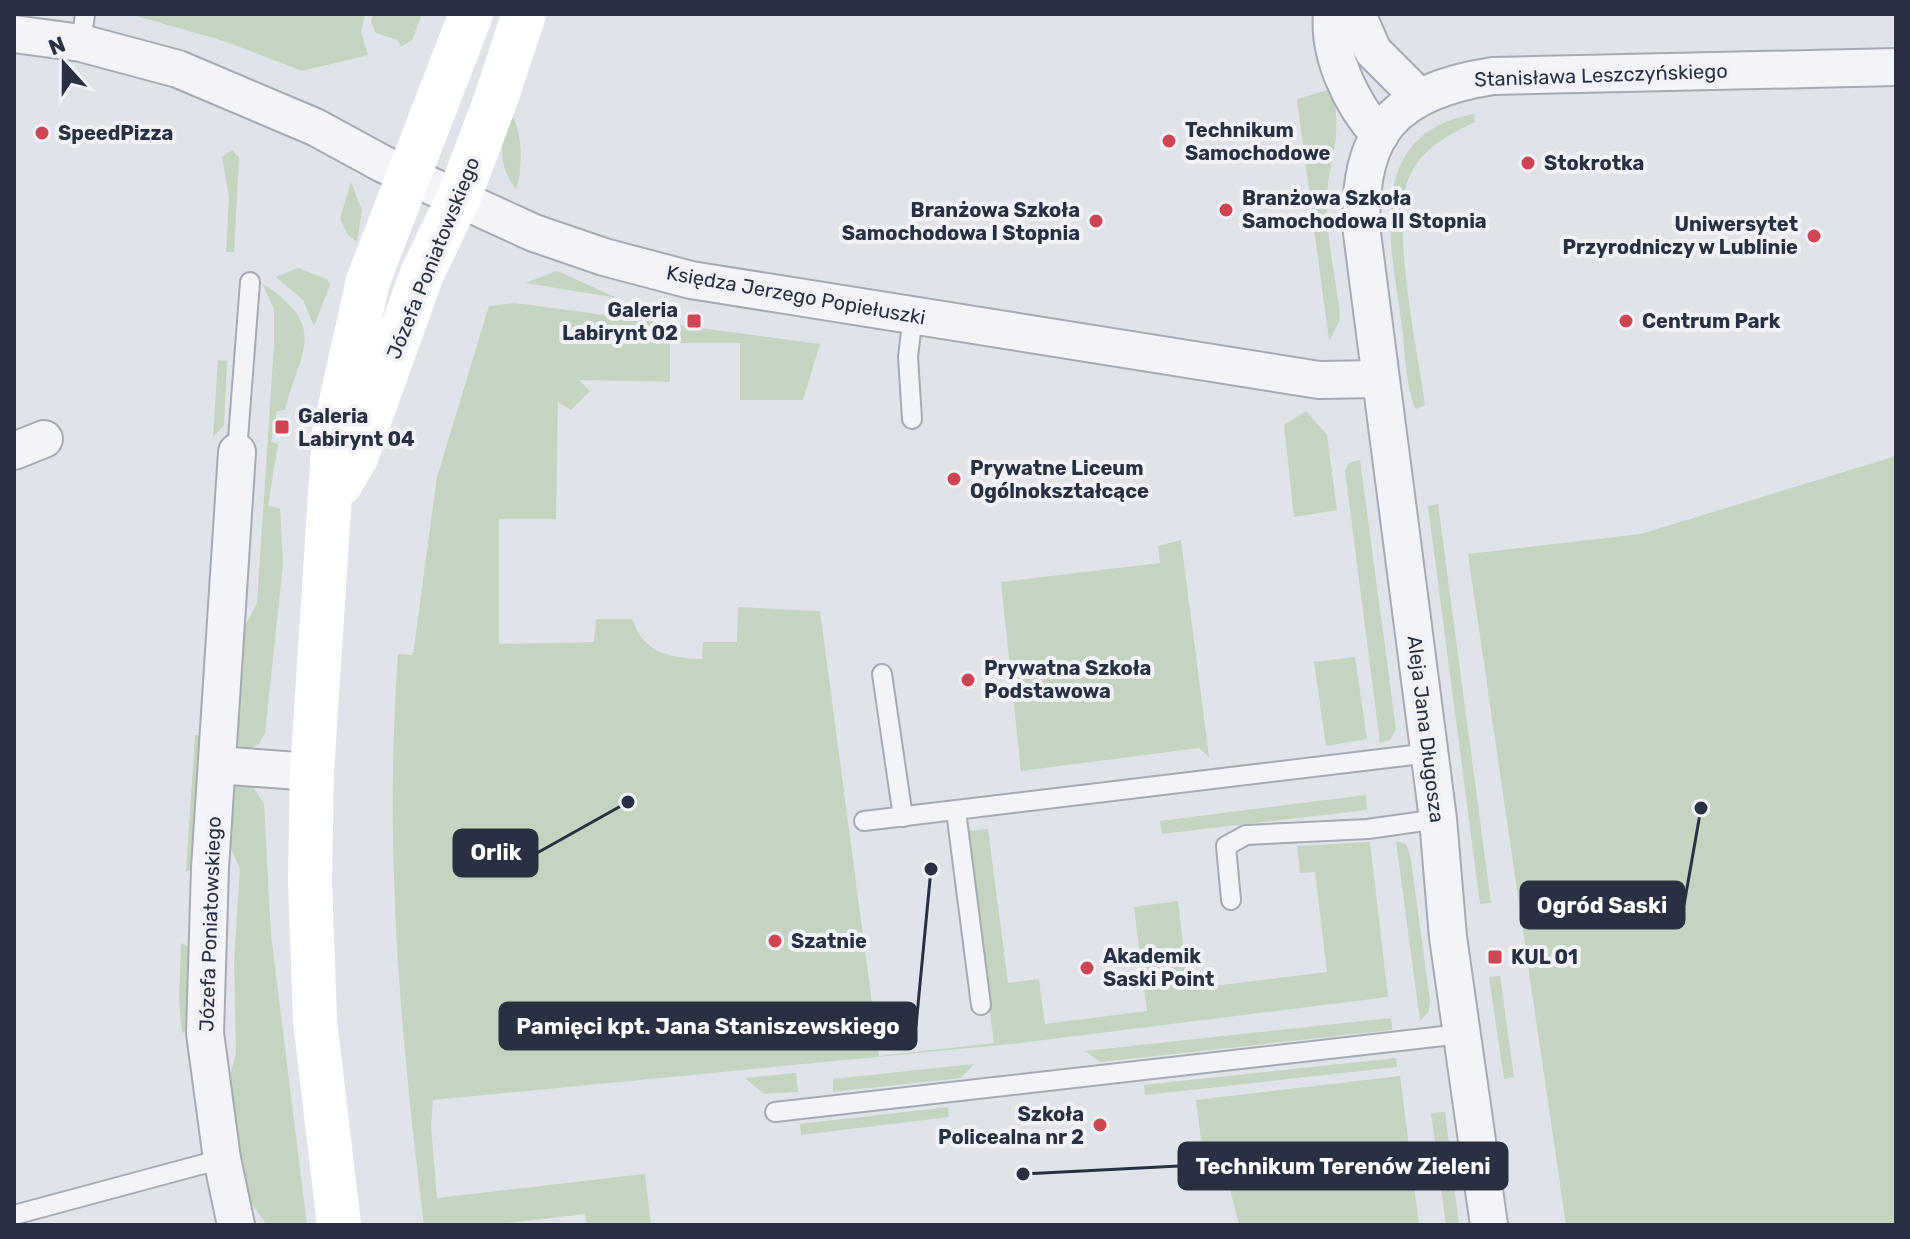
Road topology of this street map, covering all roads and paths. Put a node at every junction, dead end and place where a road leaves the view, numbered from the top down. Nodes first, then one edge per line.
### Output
1 (471, 14) edge
2 (524, 14) edge
3 (1332, 14) edge
4 (1357, 14) edge
5 (83, 28) edge
6 (14, 34) edge
7 (1896, 67) edge
8 (1418, 96) junction
9 (1380, 135) junction
10 (408, 175) junction
11 (459, 197) junction
12 (1362, 233) joint
13 (250, 282) dead end
14 (913, 315) junction
15 (1380, 379) junction
16 (912, 419) dead end
17 (237, 452) joint
18 (332, 499) junction
19 (882, 674) dead end
20 (1430, 753) junction
21 (217, 765) junction
22 (312, 772) junction
23 (956, 811) junction
24 (903, 817) junction
25 (1438, 819) junction
26 (864, 821) dead end
27 (1231, 900) dead end
28 (981, 1005) dead end
29 (1461, 1034) junction
30 (775, 1112) dead end
31 (222, 1159) junction
32 (14, 1215) edge
33 (236, 1225) edge
34 (339, 1225) edge
35 (1489, 1225) edge

1 - 10 main road, Józefa Poniatowskiego
2 - 11 main road, Józefa Poniatowskiego
3 - 9 street
4 - 8 street
5 - 6 street, Księdza Jerzego Popiełuszki
5 - 10 street, Księdza Jerzego Popiełuszki
7 - 8 street, Stanisława Leszczyńskiego
8 - 9 street, Stanisława Leszczyńskiego
9 - 12 street, Stanisława Leszczyńskiego
10 - 11 street, Księdza Jerzego Popiełuszki
10 - 18 main road, Józefa Poniatowskiego
11 - 14 street, Księdza Jerzego Popiełuszki
11 - 18 main road, Józefa Poniatowskiego
12 - 15 street, Aleja Jana Długosza
13 - 17 lane
14 - 15 street, Księdza Jerzego Popiełuszki
14 - 16 lane
15 - 20 street, Aleja Jana Długosza
17 - 21 street, Józefa Poniatowskiego
18 - 22 main road, Józefa Poniatowskiego
19 - 24 lane
20 - 23 lane
20 - 25 street, Aleja Jana Długosza
21 - 22 street
21 - 31 street, Józefa Poniatowskiego
22 - 34 main road, Józefa Poniatowskiego
23 - 24 lane
23 - 28 lane
24 - 26 lane
25 - 27 lane
25 - 29 street, Aleja Jana Długosza
29 - 30 lane
29 - 35 street, Aleja Jana Długosza
31 - 32 lane
31 - 33 street, Józefa Poniatowskiego

